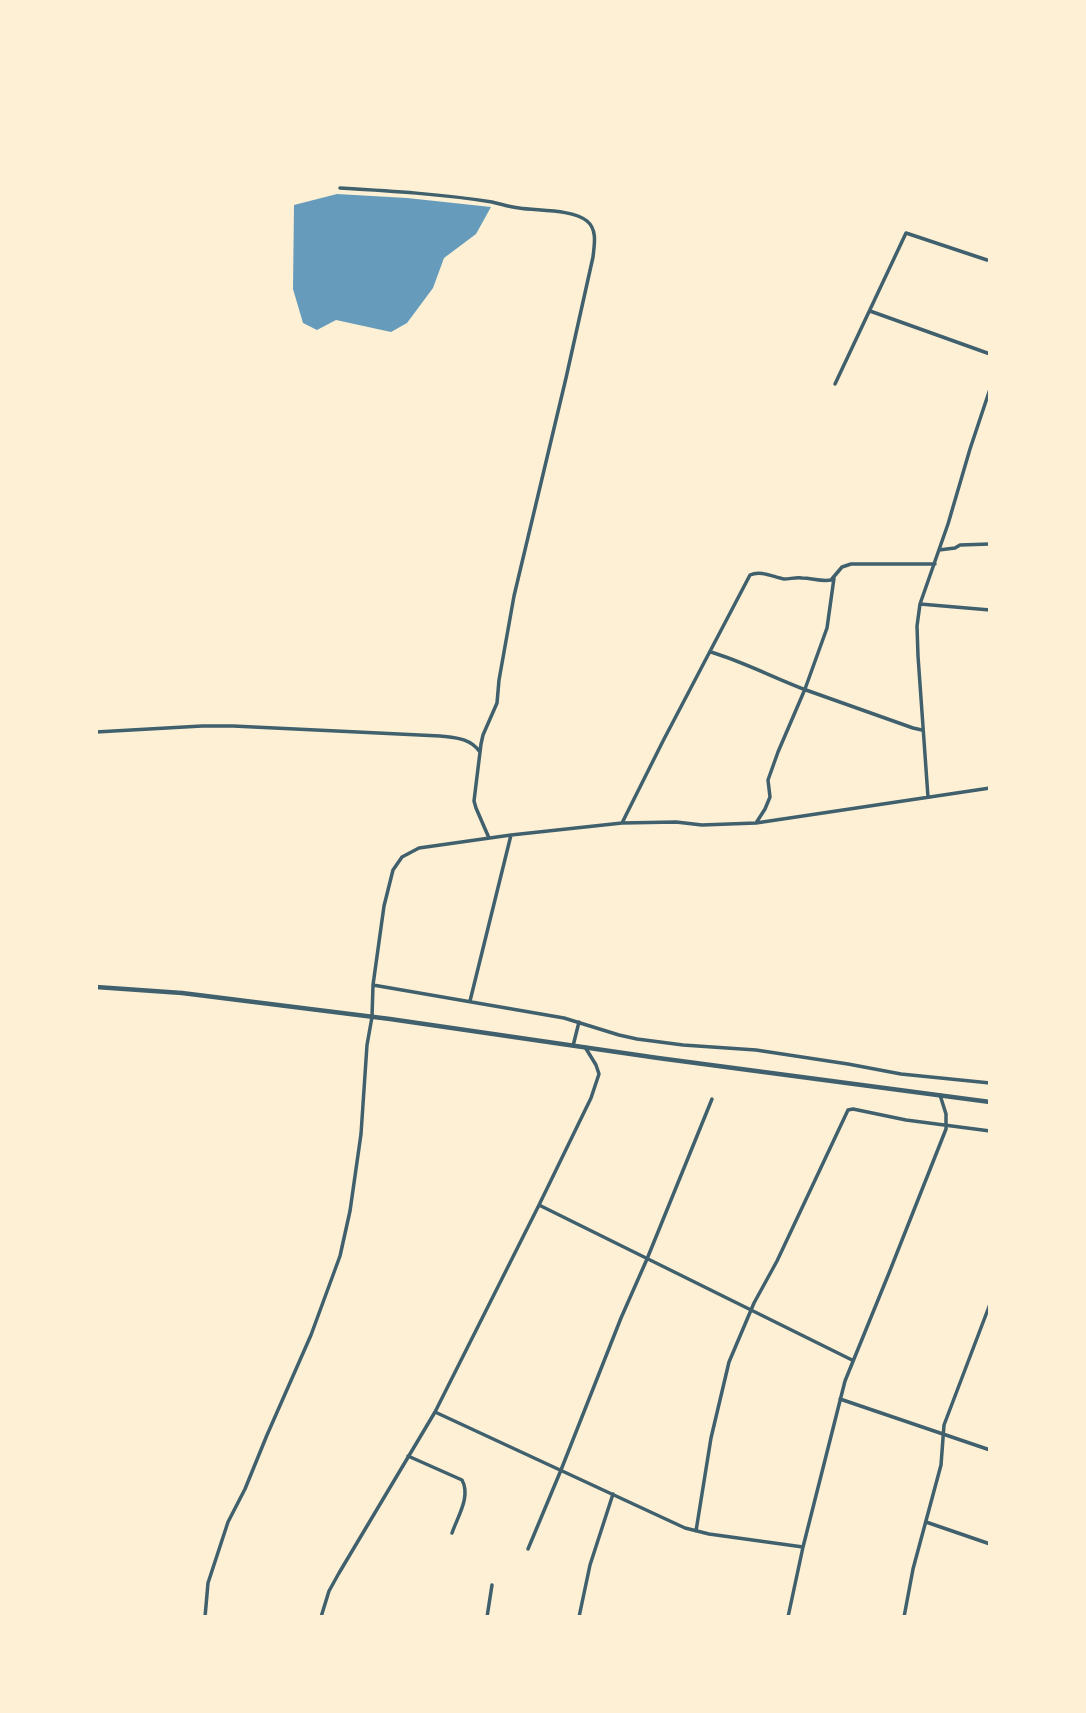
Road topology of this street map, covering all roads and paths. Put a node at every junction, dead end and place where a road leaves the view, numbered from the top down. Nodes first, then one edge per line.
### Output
1 (340, 188) dead end
2 (987, 260) dead end
3 (870, 311) junction
4 (990, 354) edge
5 (835, 384) dead end
6 (990, 389) edge
7 (990, 544) edge
8 (939, 550) junction
9 (935, 564) junction
10 (835, 577) junction
11 (920, 604) junction
12 (990, 610) edge
13 (711, 652) junction
14 (805, 689) junction
15 (922, 730) junction
16 (96, 732) edge
17 (480, 752) junction
18 (990, 788) edge
19 (928, 797) junction
20 (622, 823) junction
21 (756, 823) junction
22 (511, 835) junction
23 (489, 838) junction
24 (373, 985) junction
25 (96, 987) edge
26 (470, 1001) junction
27 (372, 1017) junction
28 (579, 1022) junction
29 (573, 1046) junction
30 (585, 1047) junction
31 (990, 1083) edge
32 (940, 1095) junction
33 (712, 1099) dead end
34 (990, 1102) edge
35 (947, 1125) junction
36 (990, 1131) edge
37 (539, 1205) junction
38 (647, 1259) junction
39 (990, 1304) edge
40 (751, 1311) junction
41 (852, 1360) junction
42 (840, 1399) junction
43 (435, 1412) junction
44 (943, 1435) junction
45 (990, 1450) edge
46 (408, 1456) junction
47 (561, 1470) junction
48 (613, 1494) junction
49 (925, 1521) junction
50 (696, 1531) junction
51 (452, 1533) dead end
52 (990, 1544) edge
53 (803, 1547) junction
54 (528, 1549) dead end
55 (492, 1585) dead end
56 (205, 1617) edge
57 (321, 1617) edge
58 (486, 1617) edge
59 (579, 1617) edge
60 (788, 1617) edge
61 (904, 1617) edge

1 - 17 street
2 - 3 street
3 - 4 street
3 - 5 street
6 - 8 street
7 - 8 street
8 - 9 street
9 - 10 street
9 - 11 street
10 - 13 street
10 - 14 street
11 - 12 street
11 - 15 street
13 - 14 street
13 - 20 street
14 - 15 street
14 - 21 street
15 - 19 street
16 - 17 street
17 - 23 street
18 - 19 street
19 - 21 street
20 - 21 street
20 - 22 street
22 - 23 street
22 - 26 street
23 - 24 street
24 - 26 street
24 - 27 street
25 - 27 street
26 - 28 street
27 - 29 street
27 - 56 street
28 - 29 street
28 - 31 street
29 - 30 street
30 - 32 street
30 - 37 street
32 - 34 street
32 - 35 street
33 - 38 street
35 - 36 street
35 - 40 street
35 - 41 street
37 - 38 street
37 - 43 street
38 - 40 street
38 - 47 street
39 - 44 street
40 - 41 street
40 - 50 street
41 - 42 street
42 - 44 street
42 - 53 street
43 - 46 street
43 - 47 street
44 - 45 street
44 - 49 street
46 - 51 street
46 - 57 street
47 - 48 street
47 - 54 street
48 - 50 street
48 - 59 street
49 - 52 street
49 - 61 street
50 - 53 street
53 - 60 street
55 - 58 street

